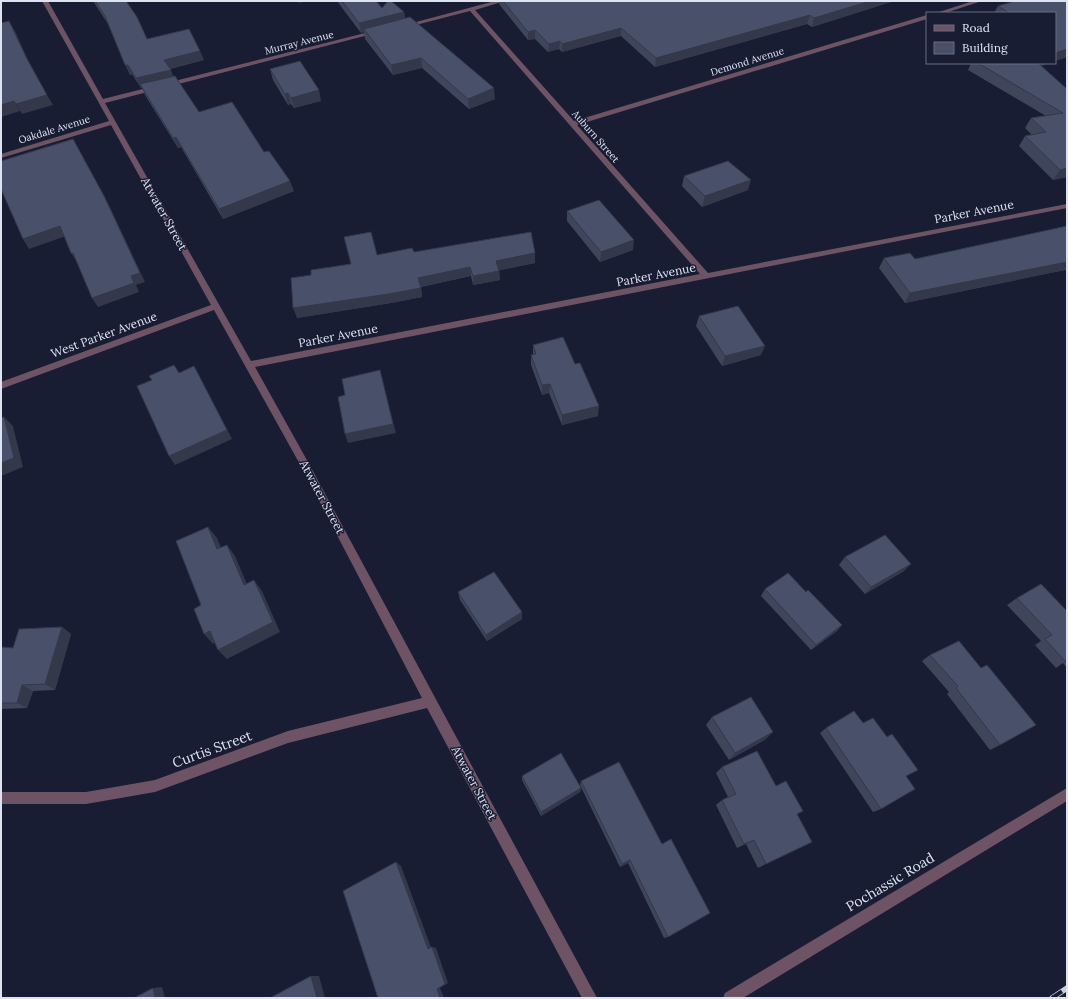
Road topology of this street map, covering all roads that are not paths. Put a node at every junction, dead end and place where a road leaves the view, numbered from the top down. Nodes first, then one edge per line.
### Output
1 (46, 1) edge
2 (502, 1) edge
3 (979, 1) edge
4 (471, 9) junction
5 (942, 12) edge
6 (926, 17) edge
7 (394, 28) edge
8 (386, 30) edge
9 (101, 102) junction
10 (112, 122) junction
11 (572, 124) junction
12 (1, 156) edge
13 (1067, 206) edge
14 (707, 277) junction
15 (216, 306) junction
16 (249, 365) junction
17 (1, 386) edge
18 (430, 702) junction
19 (1067, 794) edge
20 (1, 798) edge
21 (590, 998) edge
22 (730, 998) edge

1 - 9 street, Atwater Street
2 - 4 street
3 - 5 street
4 - 7 street
4 - 11 street, Auburn Street
6 - 11 street, Demond Avenue
8 - 9 street, Murray Avenue
9 - 10 street, Atwater Street
10 - 12 street, Oakdale Avenue
10 - 15 street, Atwater Street
11 - 14 street, Auburn Street
13 - 14 street, Parker Avenue
14 - 16 street, Parker Avenue
15 - 16 street, Atwater Street
15 - 17 street, West Parker Avenue
16 - 18 street, Atwater Street
18 - 20 street, Curtis Street
18 - 21 street, Atwater Street
19 - 22 street, Pochassic Road

